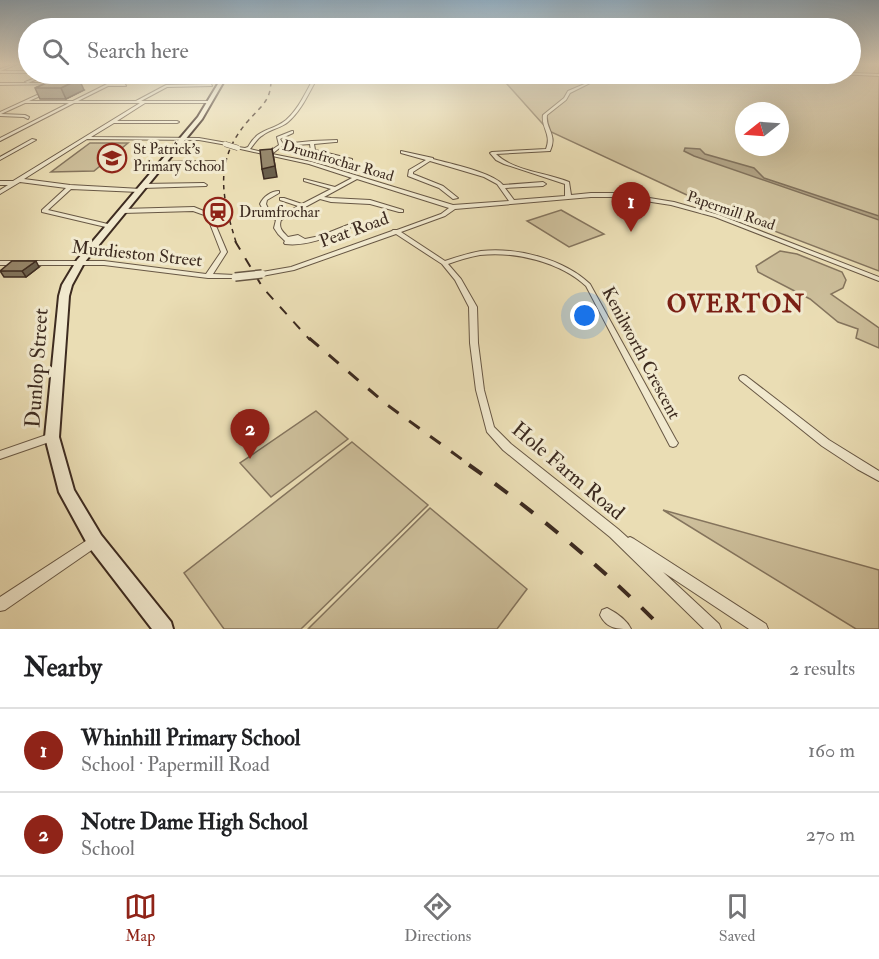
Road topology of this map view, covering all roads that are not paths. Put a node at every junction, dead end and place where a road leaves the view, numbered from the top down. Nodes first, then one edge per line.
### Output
1 (41, 93) edge
2 (89, 93) edge
3 (152, 93) edge
4 (214, 93) edge
5 (307, 93) edge
6 (568, 93) edge
7 (24, 102) junction
8 (72, 102) junction
9 (136, 102) junction
10 (144, 102) junction
11 (209, 102) junction
12 (0, 114) edge
13 (28, 118) dead end
14 (113, 122) junction
15 (177, 122) dead end
16 (292, 132) dead end
17 (87, 138) junction
18 (0, 140) edge
19 (34, 140) dead end
20 (181, 140) junction
21 (335, 141) dead end
22 (312, 142) junction
23 (281, 145) junction
24 (246, 149) junction
25 (403, 152) dead end
26 (268, 154) junction
27 (0, 159) edge
28 (431, 159) junction
29 (350, 160) dead end
30 (213, 162) dead end
31 (163, 163) junction
32 (357, 177) junction
33 (306, 180) dead end
34 (18, 181) junction
35 (0, 183) edge
36 (543, 184) dead end
37 (204, 186) dead end
38 (70, 187) junction
39 (502, 187) junction
40 (141, 188) junction
41 (334, 188) junction
42 (0, 192) edge
43 (277, 192) dead end
44 (319, 197) junction
45 (568, 197) junction
46 (455, 198) dead end
47 (282, 199) dead end
48 (512, 201) junction
49 (302, 206) junction
50 (453, 207) junction
51 (123, 211) junction
52 (401, 211) dead end
53 (279, 219) junction
54 (352, 225) dead end
55 (110, 226) junction
56 (395, 231) junction
57 (80, 262) junction
58 (0, 263) edge
59 (444, 263) junction
60 (208, 276) junction
61 (235, 277) joint
62 (879, 279) edge
63 (743, 378) dead end
64 (52, 437) junction
65 (673, 443) dead end
66 (0, 455) edge
67 (879, 476) edge
68 (614, 533) junction
69 (95, 541) junction
70 (0, 605) edge
71 (607, 615) dead end
72 (164, 629) edge
73 (624, 629) edge
74 (714, 629) edge
75 (761, 629) edge

1 - 7 street
2 - 8 street
3 - 9 street
4 - 11 main road
5 - 24 street
6 - 45 street
7 - 8 street
7 - 12 street
8 - 9 street
8 - 18 street
9 - 10 street
10 - 11 street
10 - 14 street
11 - 20 main road
12 - 13 street
14 - 15 street
14 - 17 street
16 - 23 street
17 - 20 street, Drumfrochar Road
17 - 34 street
19 - 27 street
20 - 24 street, Drumfrochar Road, bridge
20 - 31 main road, Dunlop Street
21 - 22 street
22 - 23 street
22 - 29 street
23 - 26 street
24 - 26 street, Drumfrochar Road
25 - 28 street
26 - 32 street, Drumfrochar Road
28 - 39 street
28 - 46 street
30 - 31 street
31 - 40 main road, Dunlop Street
32 - 41 street
32 - 50 street, Drumfrochar Road
33 - 41 street
34 - 35 street
34 - 38 street
34 - 42 street
36 - 39 street
37 - 40 street
38 - 40 street
38 - 55 street
39 - 48 street
40 - 51 main road, Dunlop Street
41 - 44 street
43 - 53 street
44 - 49 street
44 - 52 street
45 - 48 street, Drumfrochar Road
45 - 62 street, Papermill Road
47 - 49 street
48 - 50 street, Drumfrochar Road
49 - 53 street
50 - 56 street, Peat Road
51 - 55 main road, Dunlop Street
51 - 60 street
53 - 54 street
55 - 57 main road, Dunlop Street
56 - 59 street, Hole Farm Road
56 - 61 street, Peat Road, bridge
57 - 58 street, Murdieston Street
57 - 60 street, Murdieston Street
57 - 64 main road, Dunlop Street
59 - 65 street, Kenilworth Crescent
59 - 68 street, Hole Farm Road
60 - 61 street, Murdieston Street
63 - 67 street
64 - 66 street
64 - 69 main road, Dunlop Street
68 - 74 street, Hole Farm Road
68 - 75 street
69 - 70 street
69 - 72 main road, Dunlop Street
71 - 73 street

